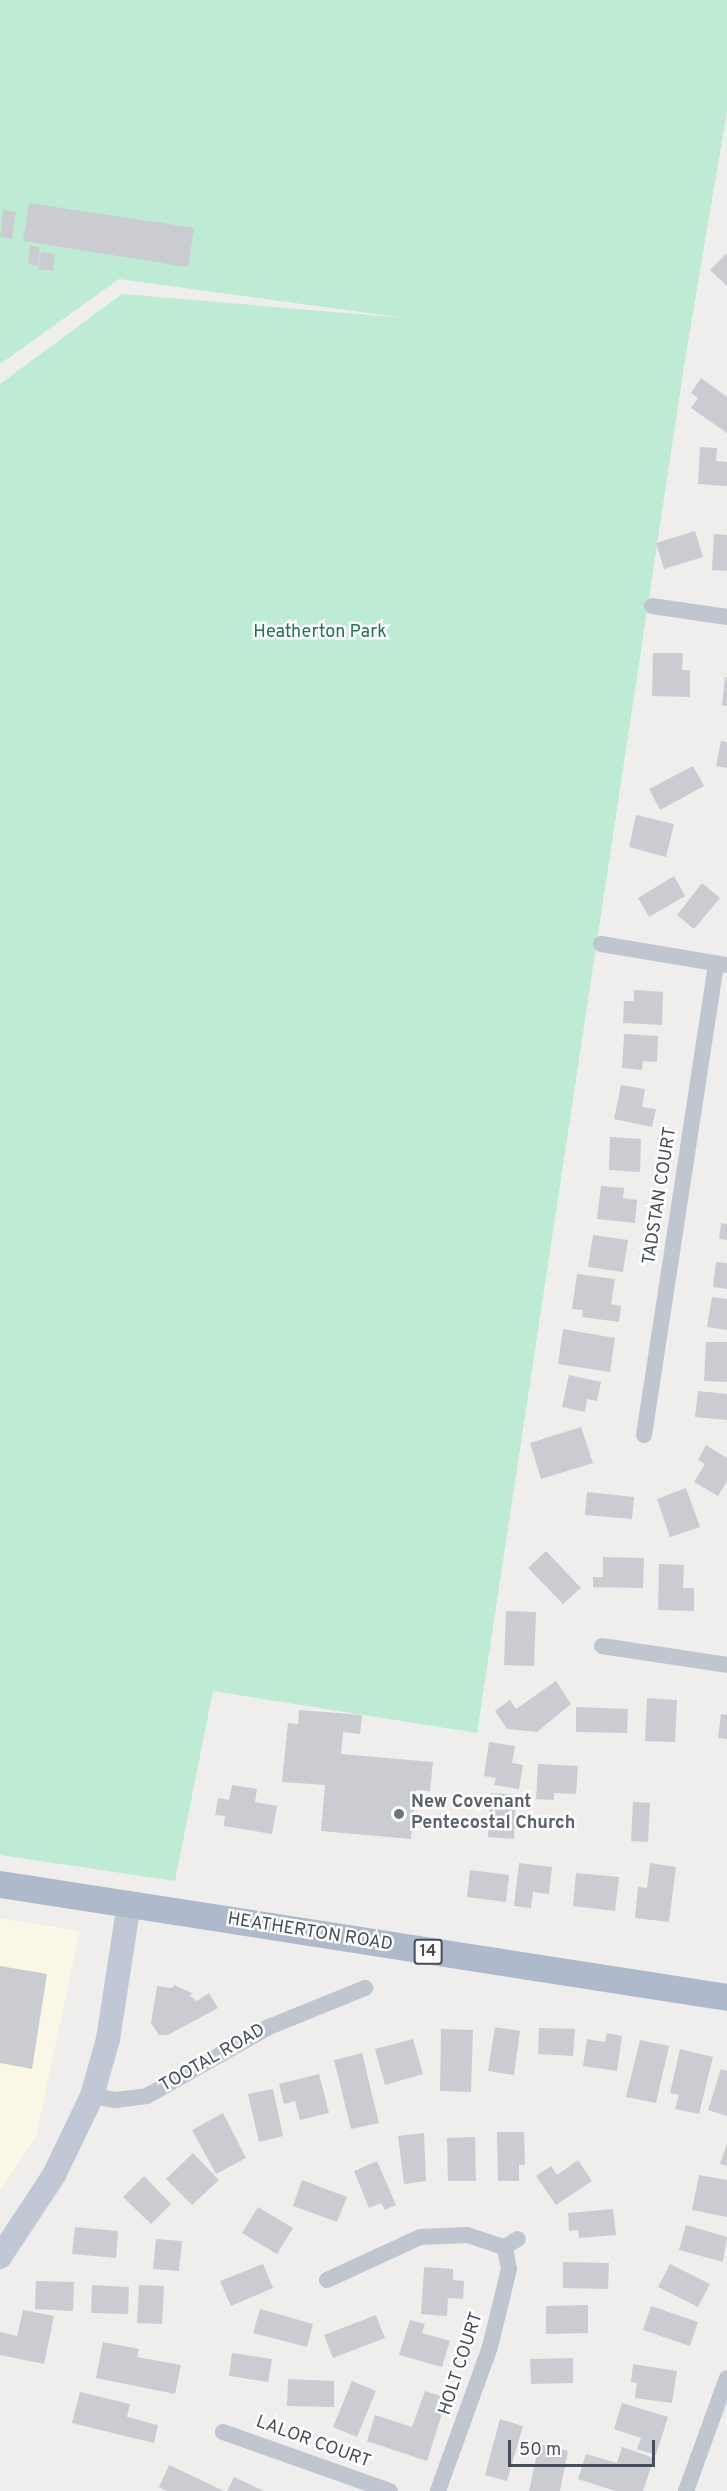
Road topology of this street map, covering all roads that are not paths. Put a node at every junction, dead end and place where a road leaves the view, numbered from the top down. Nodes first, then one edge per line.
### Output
1 (652, 606) dead end
2 (727, 617) edge
3 (602, 944) dead end
4 (722, 964) edge
5 (644, 1435) dead end
6 (602, 1646) dead end
7 (727, 1665) edge
8 (0, 1884) edge
9 (129, 1904) junction
10 (365, 1988) dead end
11 (727, 1997) edge
12 (92, 2096) junction
13 (0, 2257) edge
14 (327, 2280) dead end
15 (726, 2384) edge
16 (721, 2410) edge
17 (223, 2432) dead end
18 (390, 2491) edge
19 (438, 2491) edge
20 (686, 2491) edge

1 - 2 street
3 - 4 street
4 - 5 street, TADSTAN COURT
6 - 7 street
8 - 9 main road, HEATHERTON ROAD / 14
9 - 11 main road, HEATHERTON ROAD / 14
9 - 12 main road
10 - 12 street, TOOTAL ROAD
12 - 13 main road
14 - 19 street, HOLT COURT
15 - 16 street
16 - 20 street
17 - 18 street, LALOR COURT

